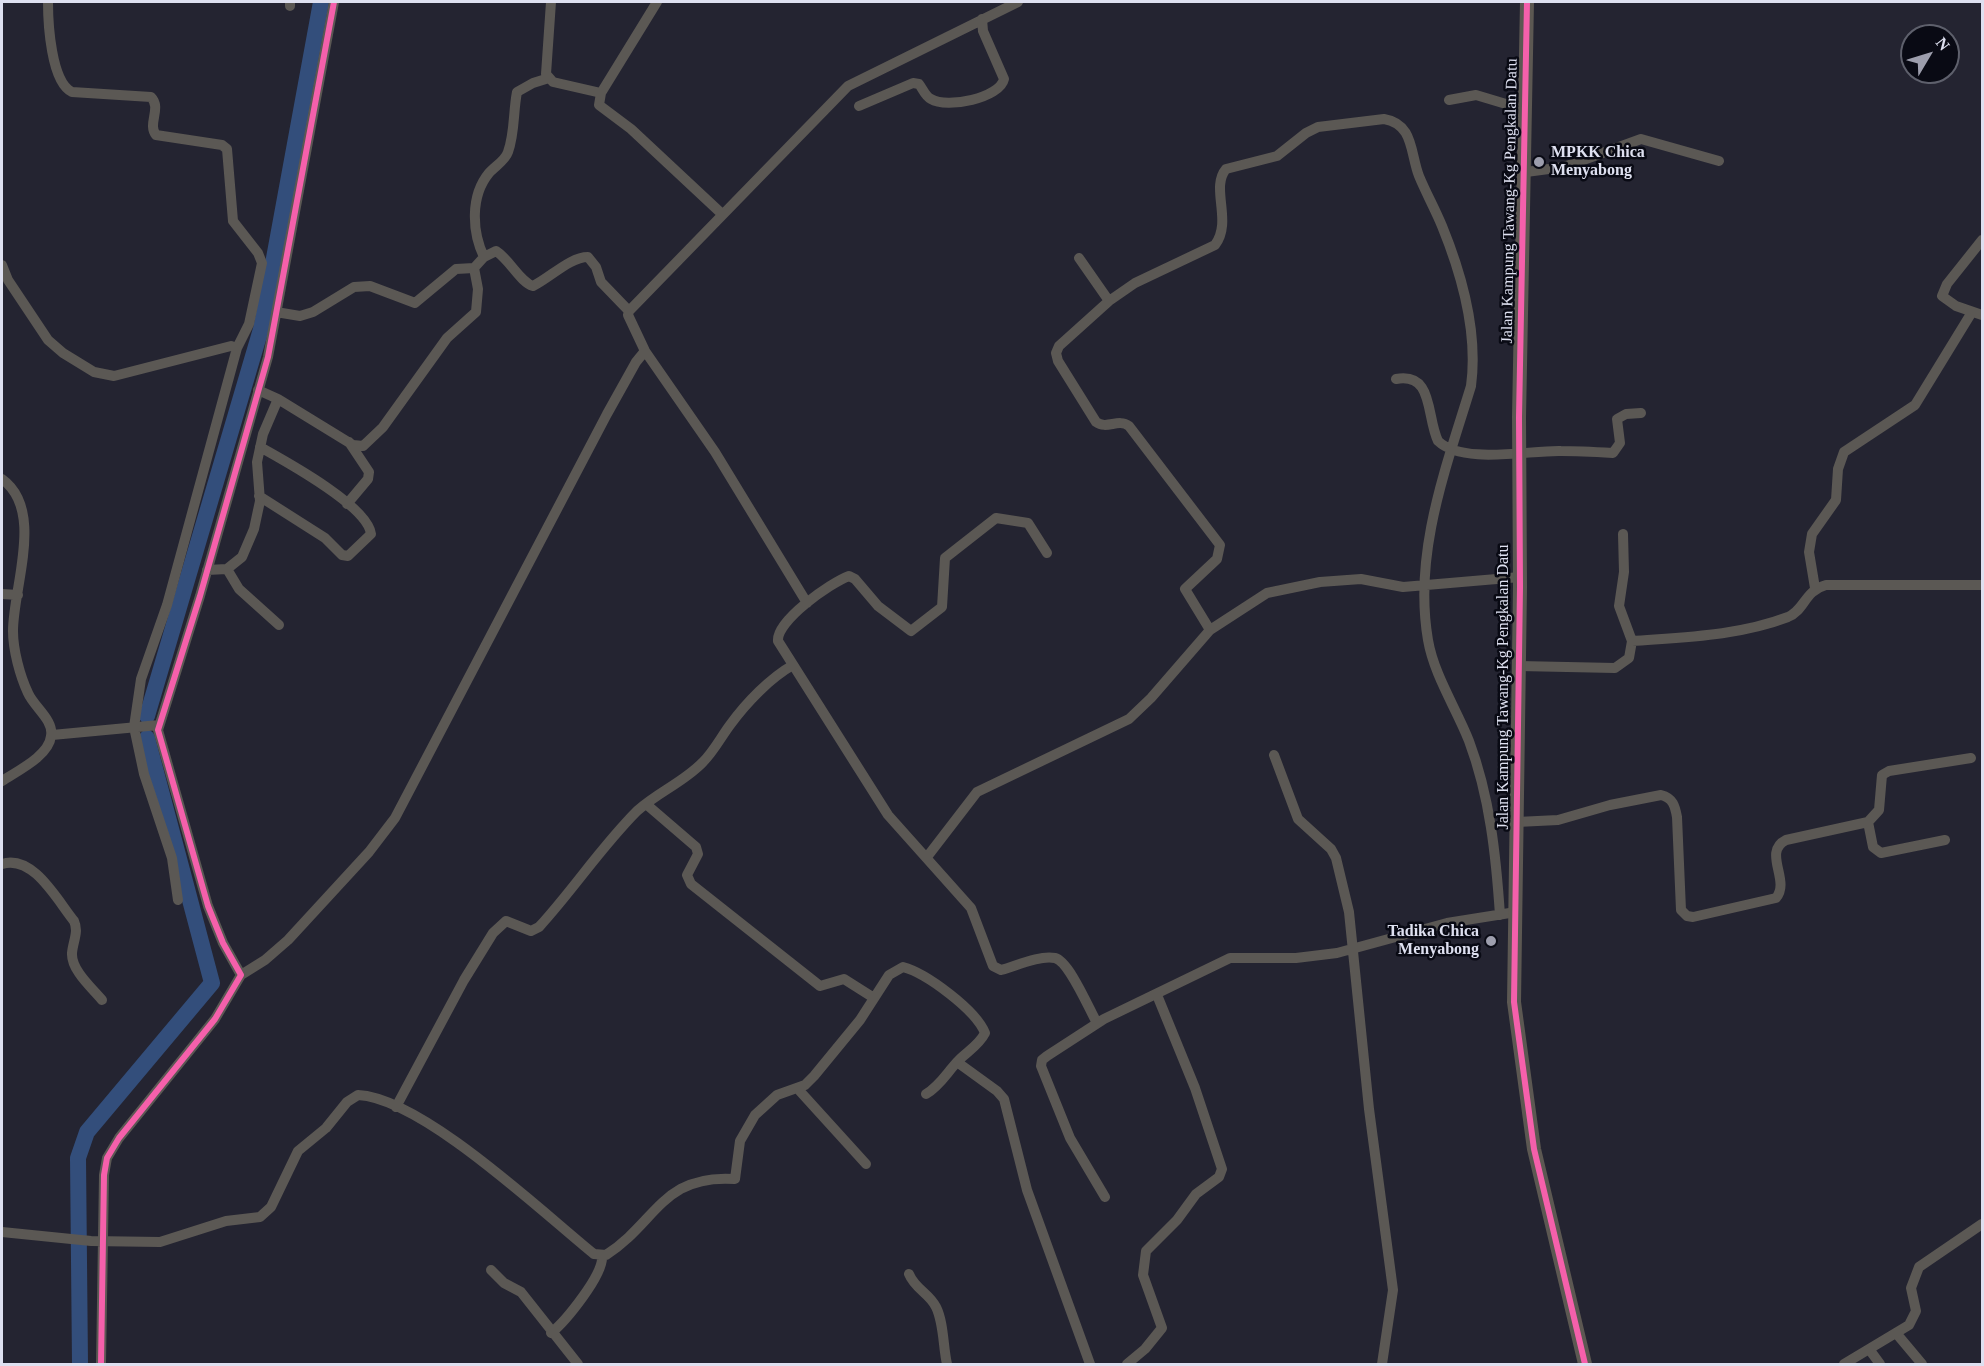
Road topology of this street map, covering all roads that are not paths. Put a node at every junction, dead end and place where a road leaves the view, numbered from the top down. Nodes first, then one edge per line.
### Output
1 (48, 2) edge
2 (334, 2) edge
3 (551, 2) edge
4 (657, 2) edge
5 (1018, 2) edge
6 (1527, 2) edge
7 (982, 19) junction
8 (549, 78) junction
9 (601, 93) junction
10 (1449, 100) dead end
11 (859, 106) dead end
12 (1526, 110) junction
13 (1719, 162) dead end
14 (1526, 172) junction
15 (722, 214) junction
16 (1983, 240) edge
17 (484, 257) junction
18 (1078, 258) dead end
19 (2, 268) edge
20 (474, 268) junction
21 (1109, 301) junction
22 (629, 311) junction
23 (276, 312) junction
24 (1977, 314) edge
25 (237, 348) junction
26 (645, 351) junction
27 (1396, 379) dead end
28 (258, 390) junction
29 (278, 399) junction
30 (1641, 413) dead end
31 (349, 442) junction
32 (260, 447) junction
33 (1451, 449) junction
34 (1519, 452) junction
35 (2, 479) edge
36 (259, 496) junction
37 (347, 504) junction
38 (1623, 534) dead end
39 (1047, 553) dead end
40 (227, 569) junction
41 (207, 570) junction
42 (1520, 577) junction
43 (1425, 585) junction
44 (1983, 585) edge
45 (1815, 588) junction
46 (2, 594) edge
47 (18, 595) junction
48 (807, 603) junction
49 (279, 625) dead end
50 (1210, 630) junction
51 (1632, 641) junction
52 (793, 664) junction
53 (1519, 666) junction
54 (159, 725) junction
55 (134, 727) junction
56 (52, 735) junction
57 (1275, 755) dead end
58 (1971, 758) dead end
59 (2, 781) edge
60 (646, 804) junction
61 (1517, 822) junction
62 (1868, 822) junction
63 (1945, 840) dead end
64 (927, 857) junction
65 (2, 864) edge
66 (178, 900) dead end
67 (1516, 912) junction
68 (1500, 915) junction
69 (1353, 949) junction
70 (241, 975) junction
71 (1157, 995) junction
72 (874, 998) junction
73 (102, 1000) dead end
74 (1097, 1023) junction
75 (957, 1062) junction
76 (797, 1088) junction
77 (926, 1094) dead end
78 (396, 1107) junction
79 (866, 1164) dead end
80 (1105, 1197) dead end
81 (1983, 1224) edge
82 (2, 1232) edge
83 (104, 1242) junction
84 (602, 1256) junction
85 (492, 1270) dead end
86 (909, 1274) dead end
87 (551, 1333) junction
88 (1896, 1333) junction
89 (1869, 1349) junction
90 (1140, 1361) edge
91 (101, 1365) edge
92 (578, 1365) edge
93 (947, 1365) edge
94 (1090, 1365) edge
95 (1128, 1365) edge
96 (1382, 1365) edge
97 (1585, 1365) edge
98 (1844, 1365) edge
99 (1880, 1365) edge
100 (1922, 1365) edge

1 - 25 street
2 - 23 street
3 - 8 street
4 - 9 street
5 - 7 street
6 - 12 street, Jalan Kampung Tawang-Kg Pengkalan Datu
7 - 11 street
7 - 15 street
8 - 9 street
8 - 17 street
9 - 15 street
10 - 12 street
12 - 14 street, Jalan Kampung Tawang-Kg Pengkalan Datu
13 - 14 street
14 - 34 street, Jalan Kampung Tawang-Kg Pengkalan Datu
15 - 22 street
16 - 24 street
17 - 20 street
17 - 22 street
18 - 21 street
19 - 25 street
20 - 23 street
20 - 31 street
21 - 33 street
21 - 50 street
22 - 26 street
23 - 28 street
24 - 45 street
25 - 55 street
26 - 48 street
26 - 70 street
27 - 33 street
28 - 29 street
28 - 41 street
29 - 31 street
29 - 32 street
30 - 34 street
31 - 37 street
32 - 36 street
32 - 37 street
33 - 34 street
33 - 43 street
34 - 42 street, Jalan Kampung Tawang-Kg Pengkalan Datu
35 - 47 street
36 - 37 street
36 - 40 street
38 - 51 street
39 - 48 street
40 - 41 street
40 - 49 street
41 - 54 street
42 - 43 street
42 - 53 street, Jalan Kampung Tawang-Kg Pengkalan Datu
43 - 50 street
43 - 68 street
44 - 45 street
45 - 51 street
46 - 47 street
47 - 56 street
48 - 52 street
50 - 64 street
51 - 53 street
52 - 60 street
52 - 64 street
53 - 61 street, Jalan Kampung Tawang-Kg Pengkalan Datu
54 - 55 street
54 - 70 street
55 - 56 street
55 - 66 street
56 - 59 street
57 - 69 street
58 - 62 street
60 - 72 street
60 - 78 street
61 - 62 street
61 - 67 street, Jalan Kampung Tawang-Kg Pengkalan Datu
62 - 63 street
64 - 74 street
65 - 73 street
67 - 68 street
67 - 97 street, Jalan Kampung Tawang-Kg Pengkalan Datu
68 - 69 street
69 - 71 street
69 - 96 street
70 - 83 street
71 - 74 street
71 - 90 street
72 - 75 street
72 - 76 street
74 - 80 street
75 - 77 street
75 - 94 street
76 - 79 street
76 - 84 street
78 - 83 street
78 - 84 street
81 - 88 street
82 - 83 street
83 - 91 street
84 - 87 street
85 - 87 street
86 - 93 street
87 - 92 street
88 - 89 street
88 - 100 street
89 - 98 street
89 - 99 street
90 - 95 street

